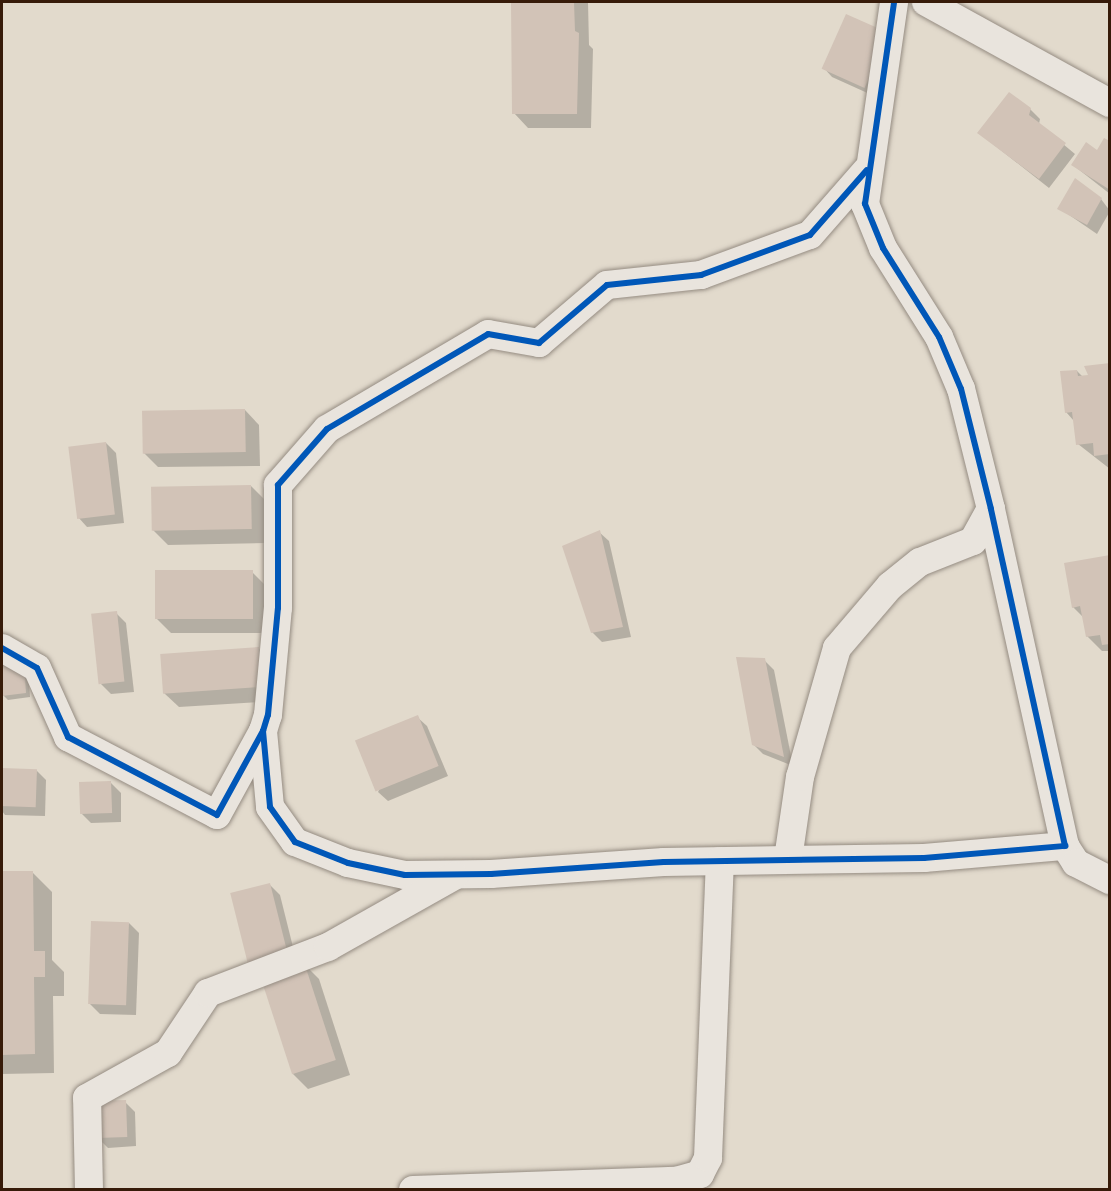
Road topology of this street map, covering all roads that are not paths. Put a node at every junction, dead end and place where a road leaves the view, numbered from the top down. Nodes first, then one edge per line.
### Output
1 (894, 2) edge
2 (926, 2) edge
3 (1110, 103) edge
4 (867, 170) junction
5 (991, 509) junction
6 (2, 648) edge
7 (263, 731) junction
8 (1065, 846) junction
9 (788, 859) junction
10 (720, 861) junction
11 (455, 874) junction
12 (1110, 880) edge
13 (700, 1182) edge
14 (89, 1190) edge
15 (413, 1190) edge

1 - 4 street
2 - 3 street
4 - 5 street
4 - 7 street
5 - 8 street
5 - 9 street
6 - 7 street
7 - 11 street
8 - 9 street
8 - 12 street
9 - 10 street
10 - 11 street
10 - 13 street
11 - 14 street
13 - 15 street

